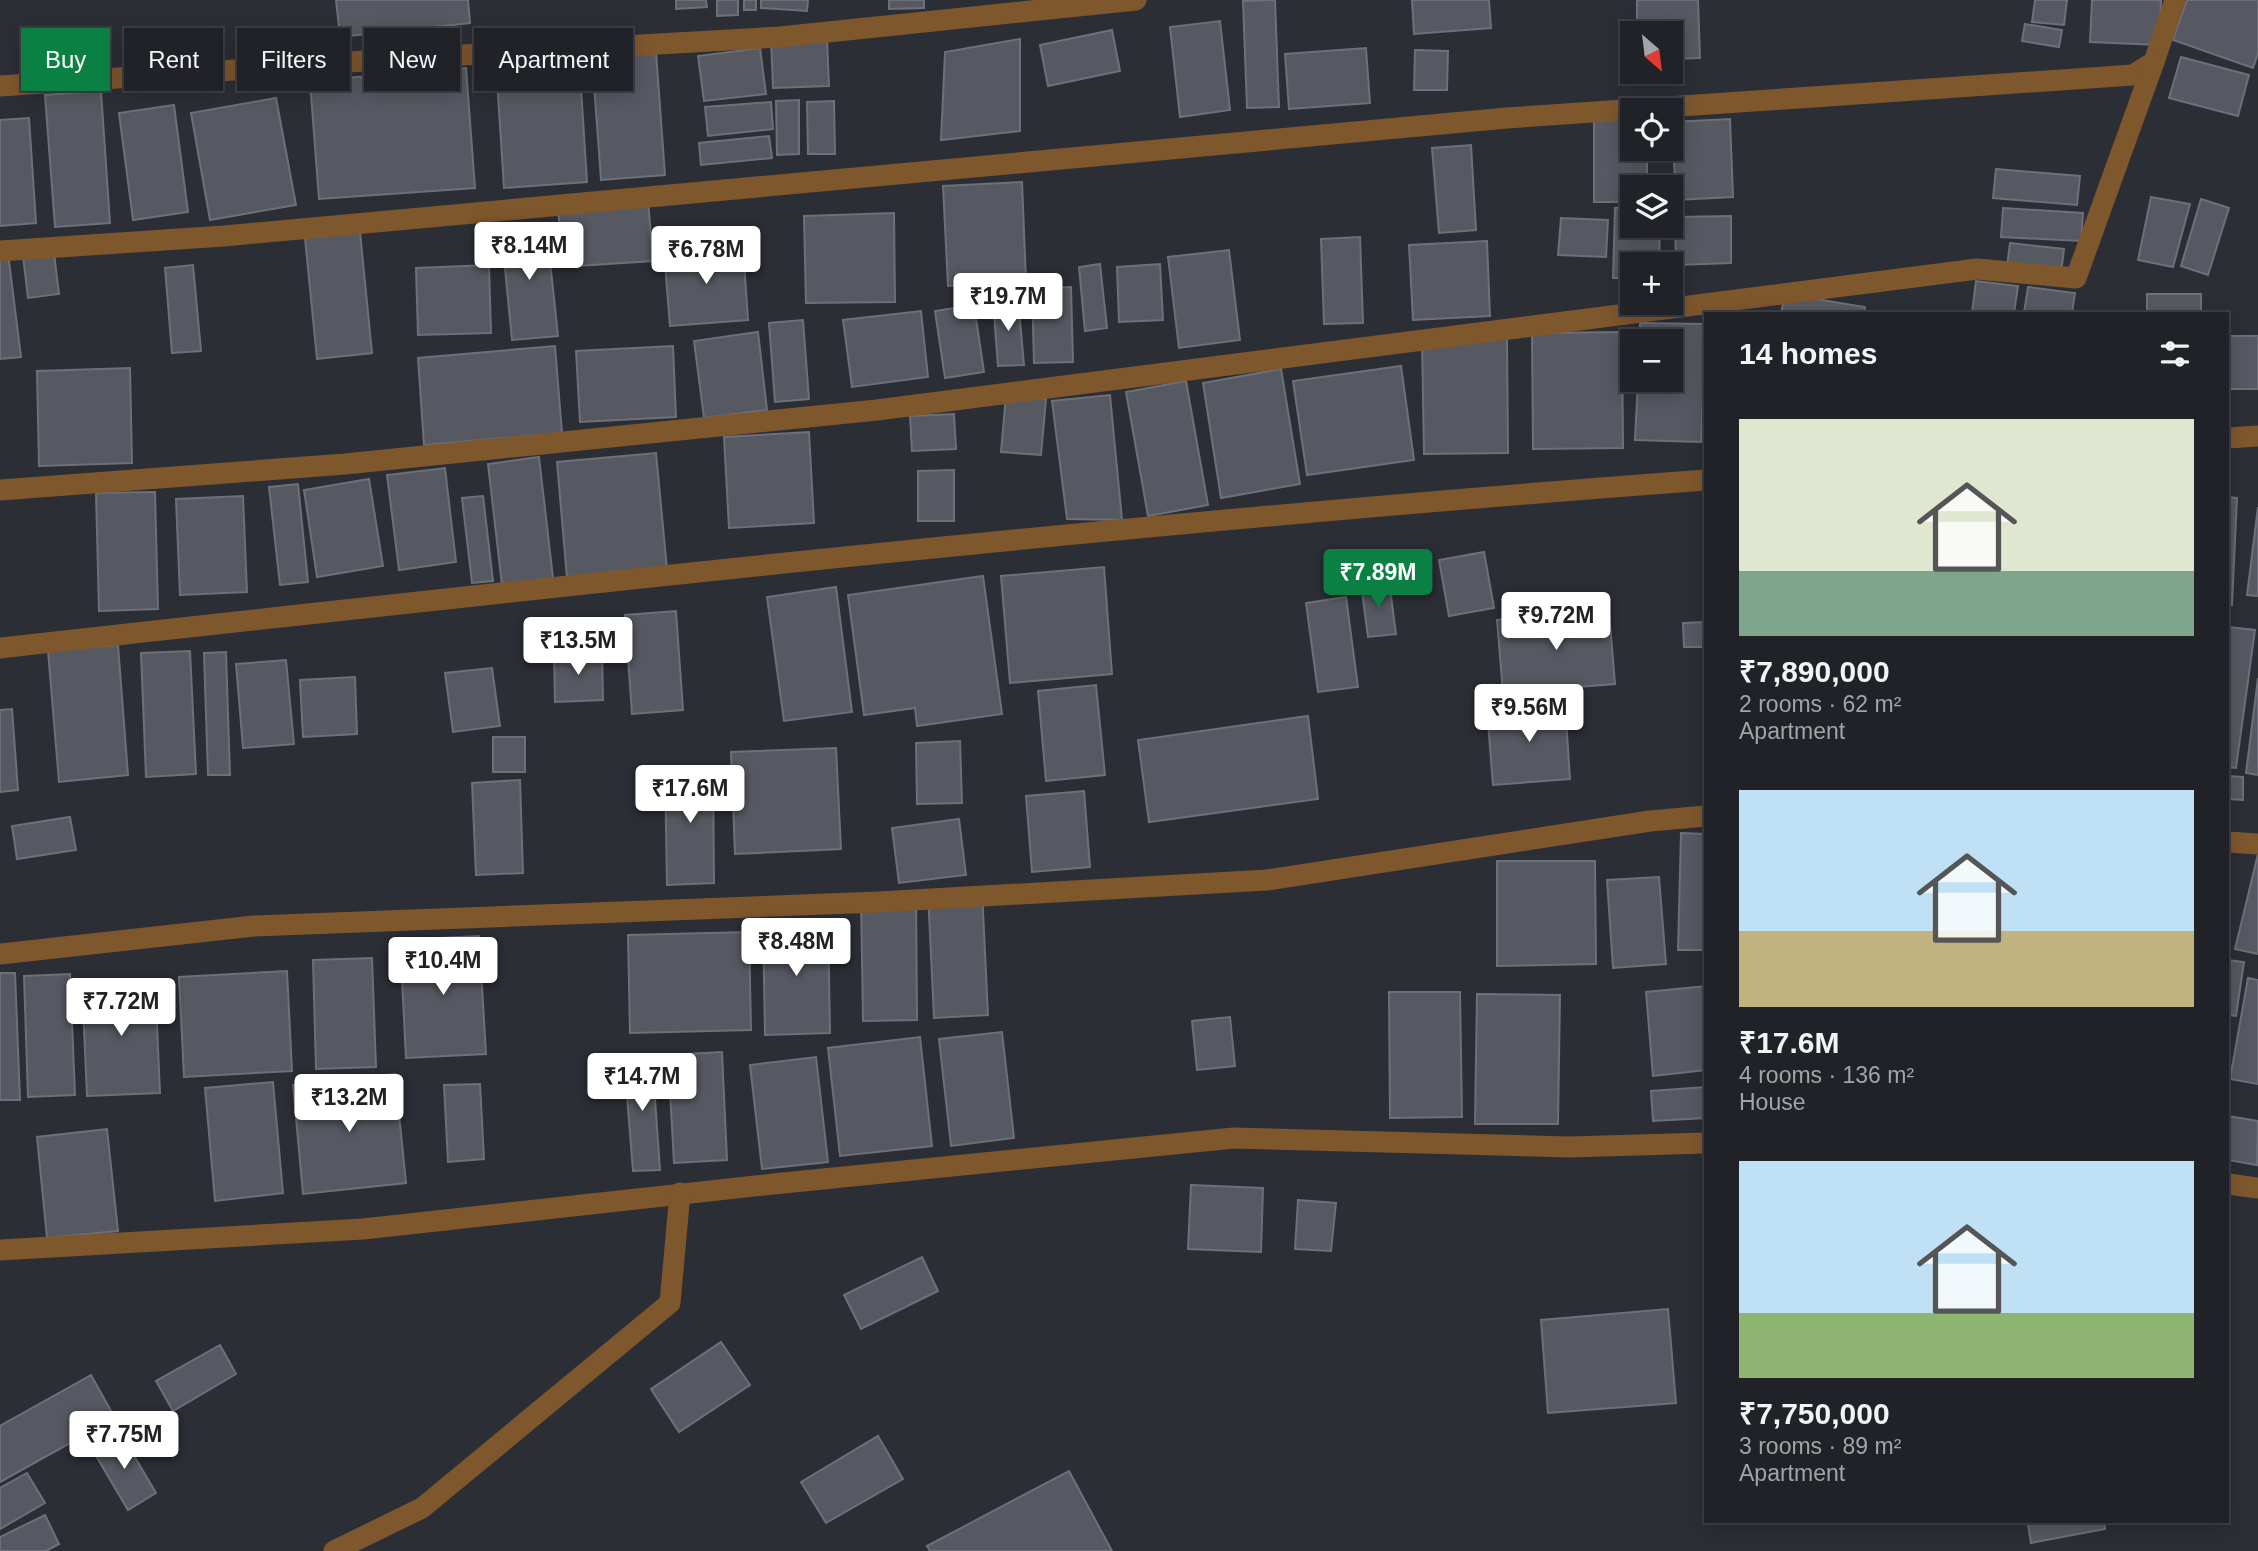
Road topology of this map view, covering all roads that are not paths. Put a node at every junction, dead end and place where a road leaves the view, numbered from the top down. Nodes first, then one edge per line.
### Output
1 (1136, 0) edge
2 (2175, 0) edge
3 (2154, 62) junction
4 (0, 86) edge
5 (0, 251) edge
6 (2258, 436) edge
7 (2229, 438) edge
8 (1704, 480) edge
9 (0, 490) edge
10 (0, 648) edge
11 (1704, 816) edge
12 (2229, 842) edge
13 (2258, 844) edge
14 (0, 954) edge
15 (1704, 1143) edge
16 (2229, 1184) edge
17 (2258, 1188) edge
18 (680, 1194) junction
19 (0, 1251) edge
20 (334, 1551) edge

1 - 4 street
2 - 3 street
3 - 5 street
3 - 9 street
6 - 7 street
8 - 10 street
11 - 14 street
12 - 13 street
15 - 18 street
16 - 17 street
18 - 19 street
18 - 20 street

